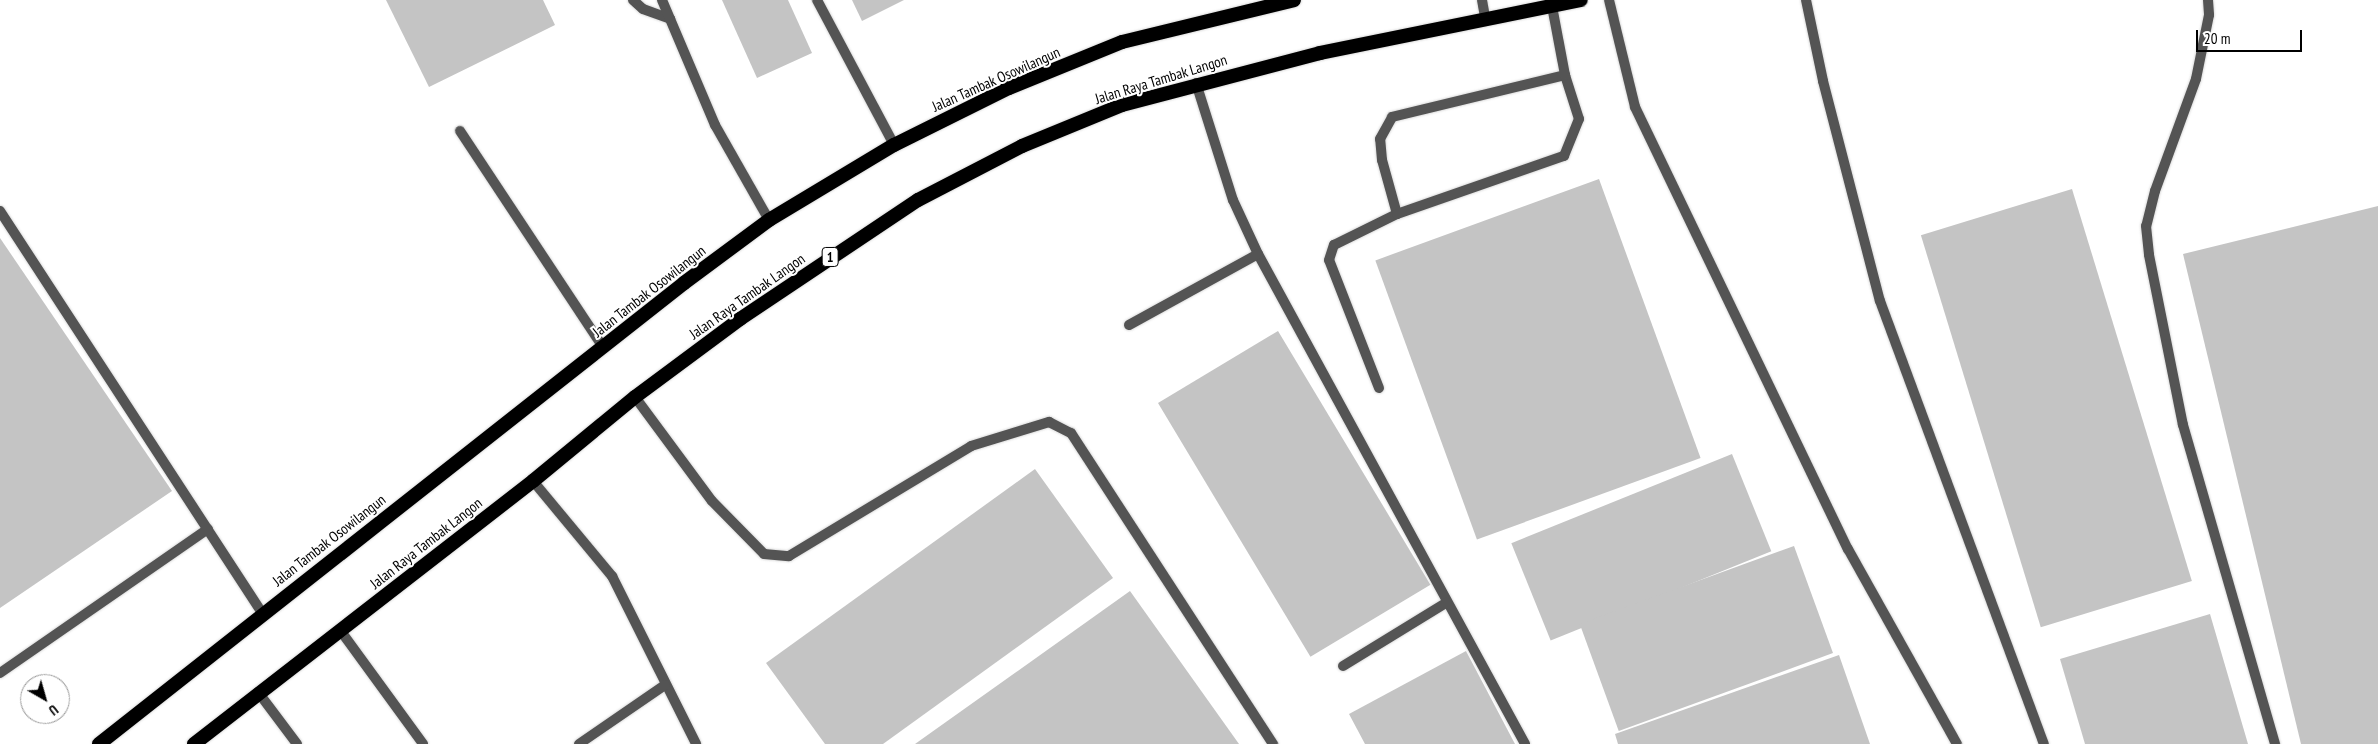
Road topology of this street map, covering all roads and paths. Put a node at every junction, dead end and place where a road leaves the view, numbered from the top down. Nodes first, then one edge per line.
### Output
1 (633, 0) edge
2 (662, 0) edge
3 (817, 0) edge
4 (1294, 0) edge
5 (1482, 0) edge
6 (1581, 0) edge
7 (1609, 0) edge
8 (1806, 0) edge
9 (2208, 0) edge
10 (1551, 3) edge
11 (1485, 17) junction
12 (670, 19) junction
13 (1565, 75) junction
14 (1196, 83) junction
15 (460, 131) dead end
16 (894, 145) junction
17 (0, 211) edge
18 (1397, 214) junction
19 (769, 220) junction
20 (1258, 254) junction
21 (1129, 325) dead end
22 (603, 347) junction
23 (1379, 388) dead end
24 (635, 397) junction
25 (533, 481) junction
26 (208, 529) junction
27 (1446, 603) junction
28 (262, 613) junction
29 (340, 630) junction
30 (1343, 666) dead end
31 (0, 673) edge
32 (665, 685) junction
33 (258, 692) junction
34 (99, 744) edge
35 (194, 744) edge
36 (297, 744) edge
37 (423, 744) edge
38 (579, 744) edge
39 (696, 744) edge
40 (1273, 744) edge
41 (1525, 744) edge
42 (1957, 744) edge
43 (2044, 744) edge
44 (2275, 744) edge

1 - 12 lane
2 - 12 lane
3 - 16 lane
4 - 16 highway, Jalan Tambak Osowilangun
5 - 11 lane
6 - 10 highway, Jalan Raya Tambak Langon / 1
7 - 42 lane
8 - 43 lane
9 - 44 lane
10 - 11 highway, Jalan Raya Tambak Langon / 1
10 - 13 lane
11 - 14 highway, Jalan Raya Tambak Langon / 1
12 - 19 lane
13 - 18 lane
13 - 18 lane
14 - 20 lane
14 - 24 highway, Jalan Raya Tambak Langon / 1
15 - 22 lane
16 - 19 highway, Jalan Tambak Osowilangun
17 - 26 lane
18 - 23 lane
19 - 22 highway, Jalan Tambak Osowilangun
20 - 21 lane
20 - 27 lane
22 - 28 highway, Jalan Tambak Osowilangun
24 - 25 highway, Jalan Raya Tambak Langon / 1
24 - 40 lane
25 - 29 highway, Jalan Raya Tambak Langon / 1
25 - 32 lane
26 - 28 lane
26 - 31 lane
27 - 30 lane
27 - 41 lane
28 - 34 highway, Jalan Tambak Osowilangun
29 - 33 highway, Jalan Raya Tambak Langon / 1
29 - 37 lane
32 - 38 lane
32 - 39 lane
33 - 35 highway, Jalan Raya Tambak Langon / 1
33 - 36 lane

